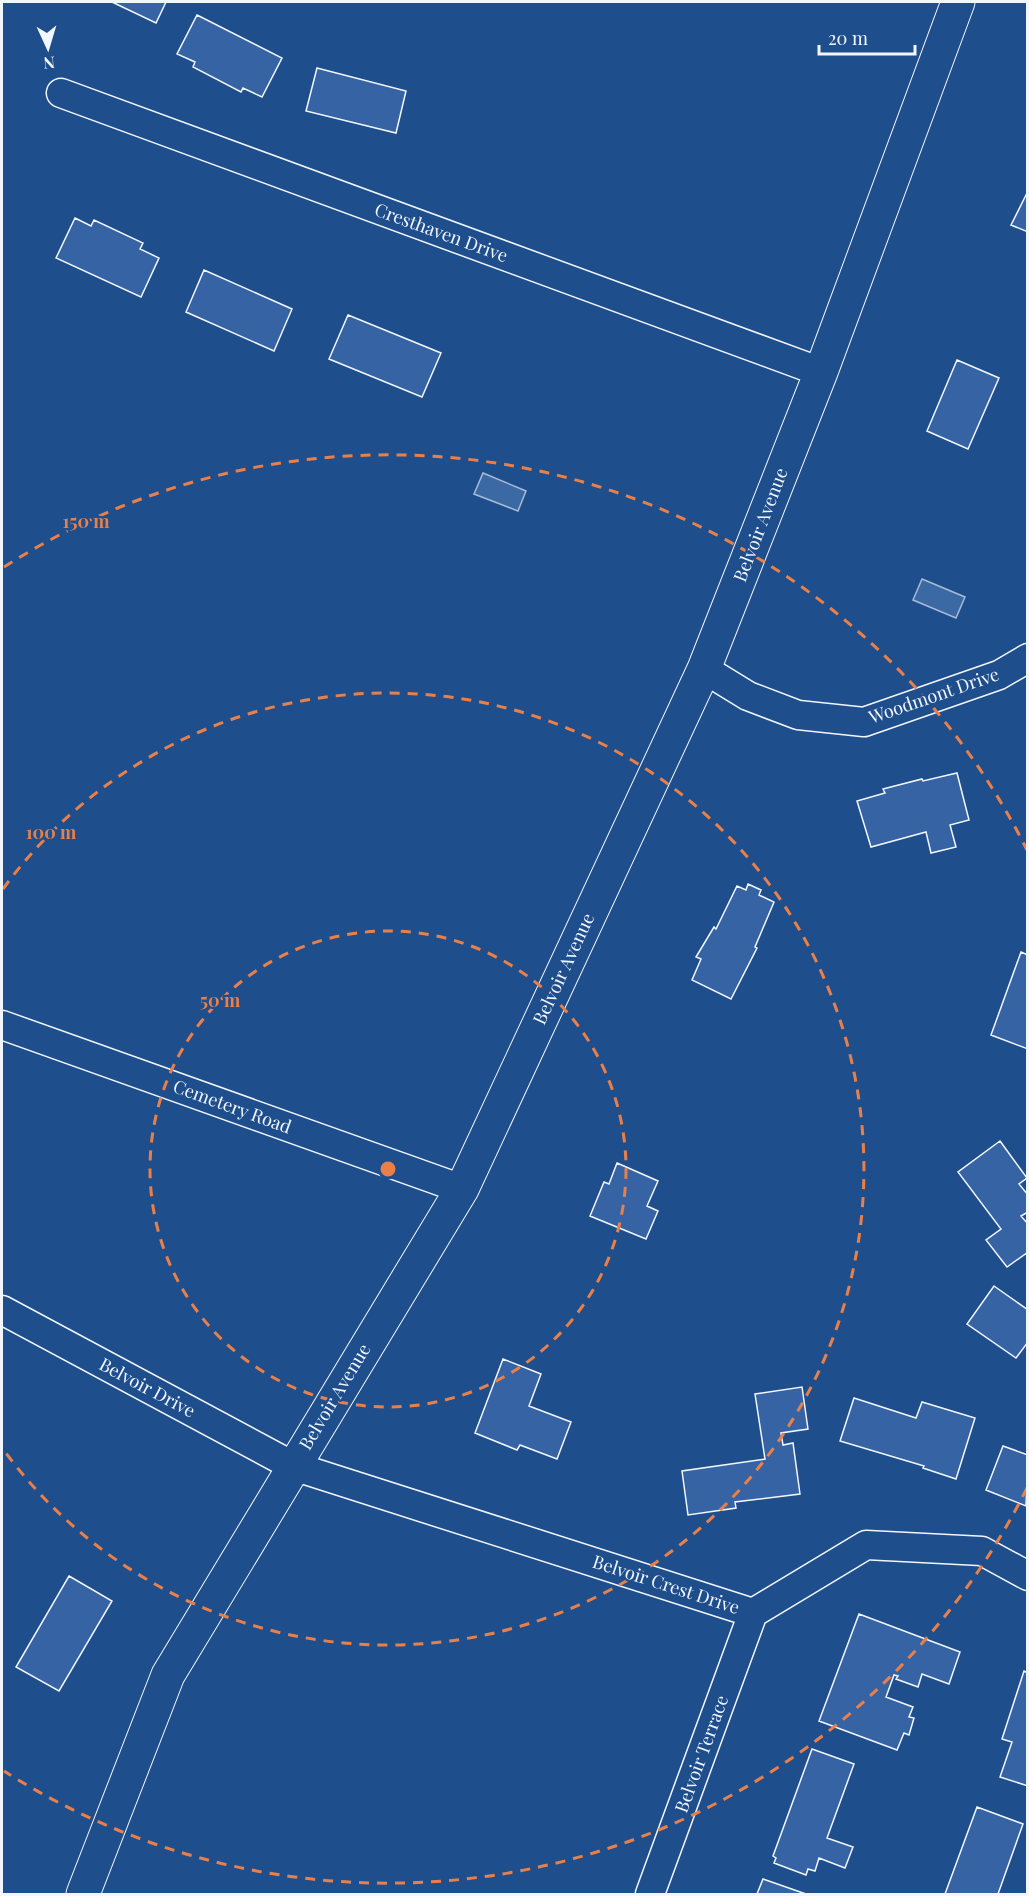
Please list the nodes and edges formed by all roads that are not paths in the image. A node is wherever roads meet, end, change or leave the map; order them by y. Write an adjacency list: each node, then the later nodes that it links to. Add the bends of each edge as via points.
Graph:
1 (958, 2): 3 (street, Belvoir Avenue)
2 (61, 93): 3 (street, Cresthaven Drive)
3 (821, 372): 5 (street, Belvoir Avenue)
4 (1028, 658): 5 (street, Woodmont Drive, via 999,675 864,722 798,715 747,696)
5 (704, 669): 7 (street, Belvoir Avenue)
6 (2, 1025): 7 (street, Cemetery Road)
7 (462, 1188): 9 (street, Belvoir Avenue)
8 (2, 1310): 9 (street, Belvoir Drive)
9 (293, 1466): 11 (street, Belvoir Crest Drive); 12 (street, Belvoir Avenue, via 168,1675)
10 (1028, 1576): 11 (street, Belvoir Crest Drive, via 982,1551 866,1545)
11 (753, 1612): 13 (street, Belvoir Terrace)
12 (83, 1894)
13 (650, 1894)

